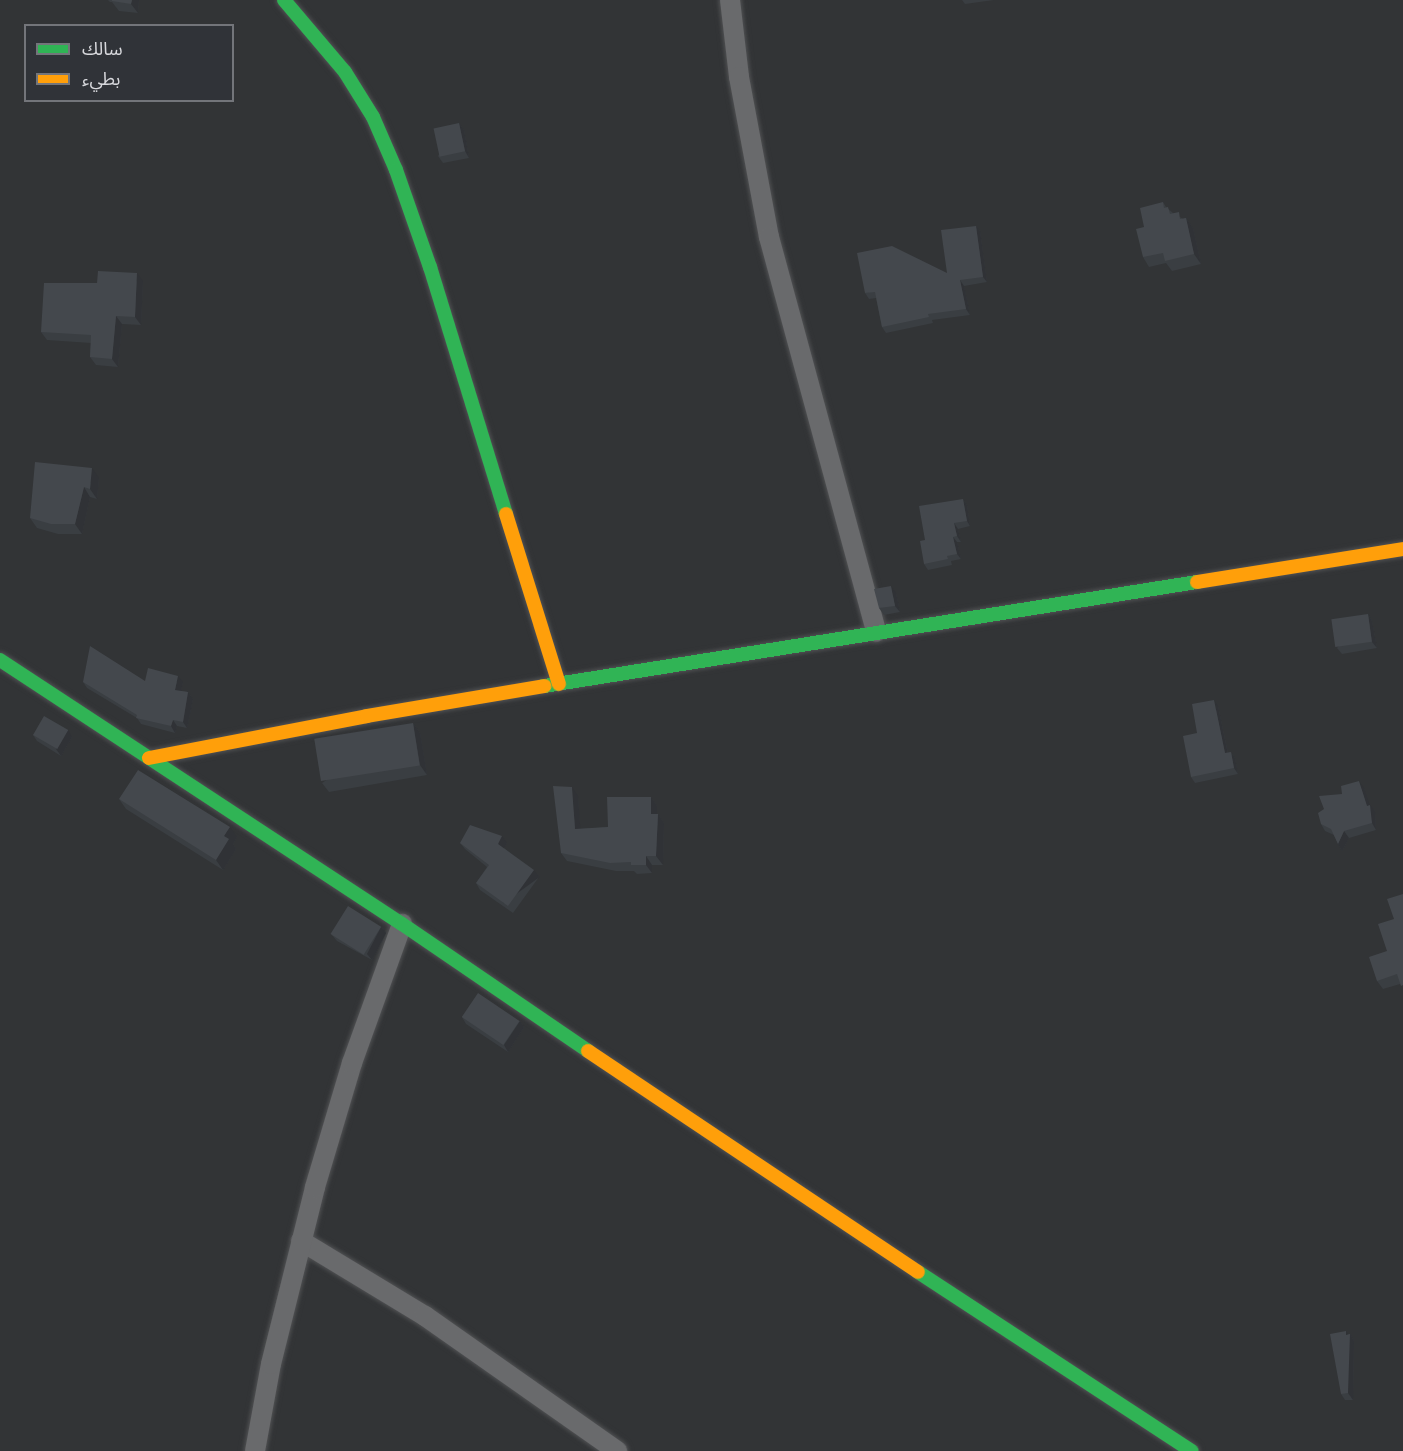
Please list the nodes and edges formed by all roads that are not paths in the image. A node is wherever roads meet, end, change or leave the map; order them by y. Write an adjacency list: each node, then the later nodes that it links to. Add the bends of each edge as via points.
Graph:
1 (284, 0): 6 (street, via 345,72 373,117 396,170 430,267)
2 (730, 0): 4 (street, via 739,77 769,237)
3 (1403, 549): 4 (street)
4 (876, 632): 6 (street)
5 (0, 660): 7 (street)
6 (559, 684): 7 (street)
7 (149, 758): 8 (street)
8 (402, 924): 9 (street, via 352,1063); 12 (street, via 752,1163)
9 (301, 1241): 10 (street); 11 (street, via 425,1316)
10 (255, 1451)
11 (616, 1451)
12 (1192, 1451)

